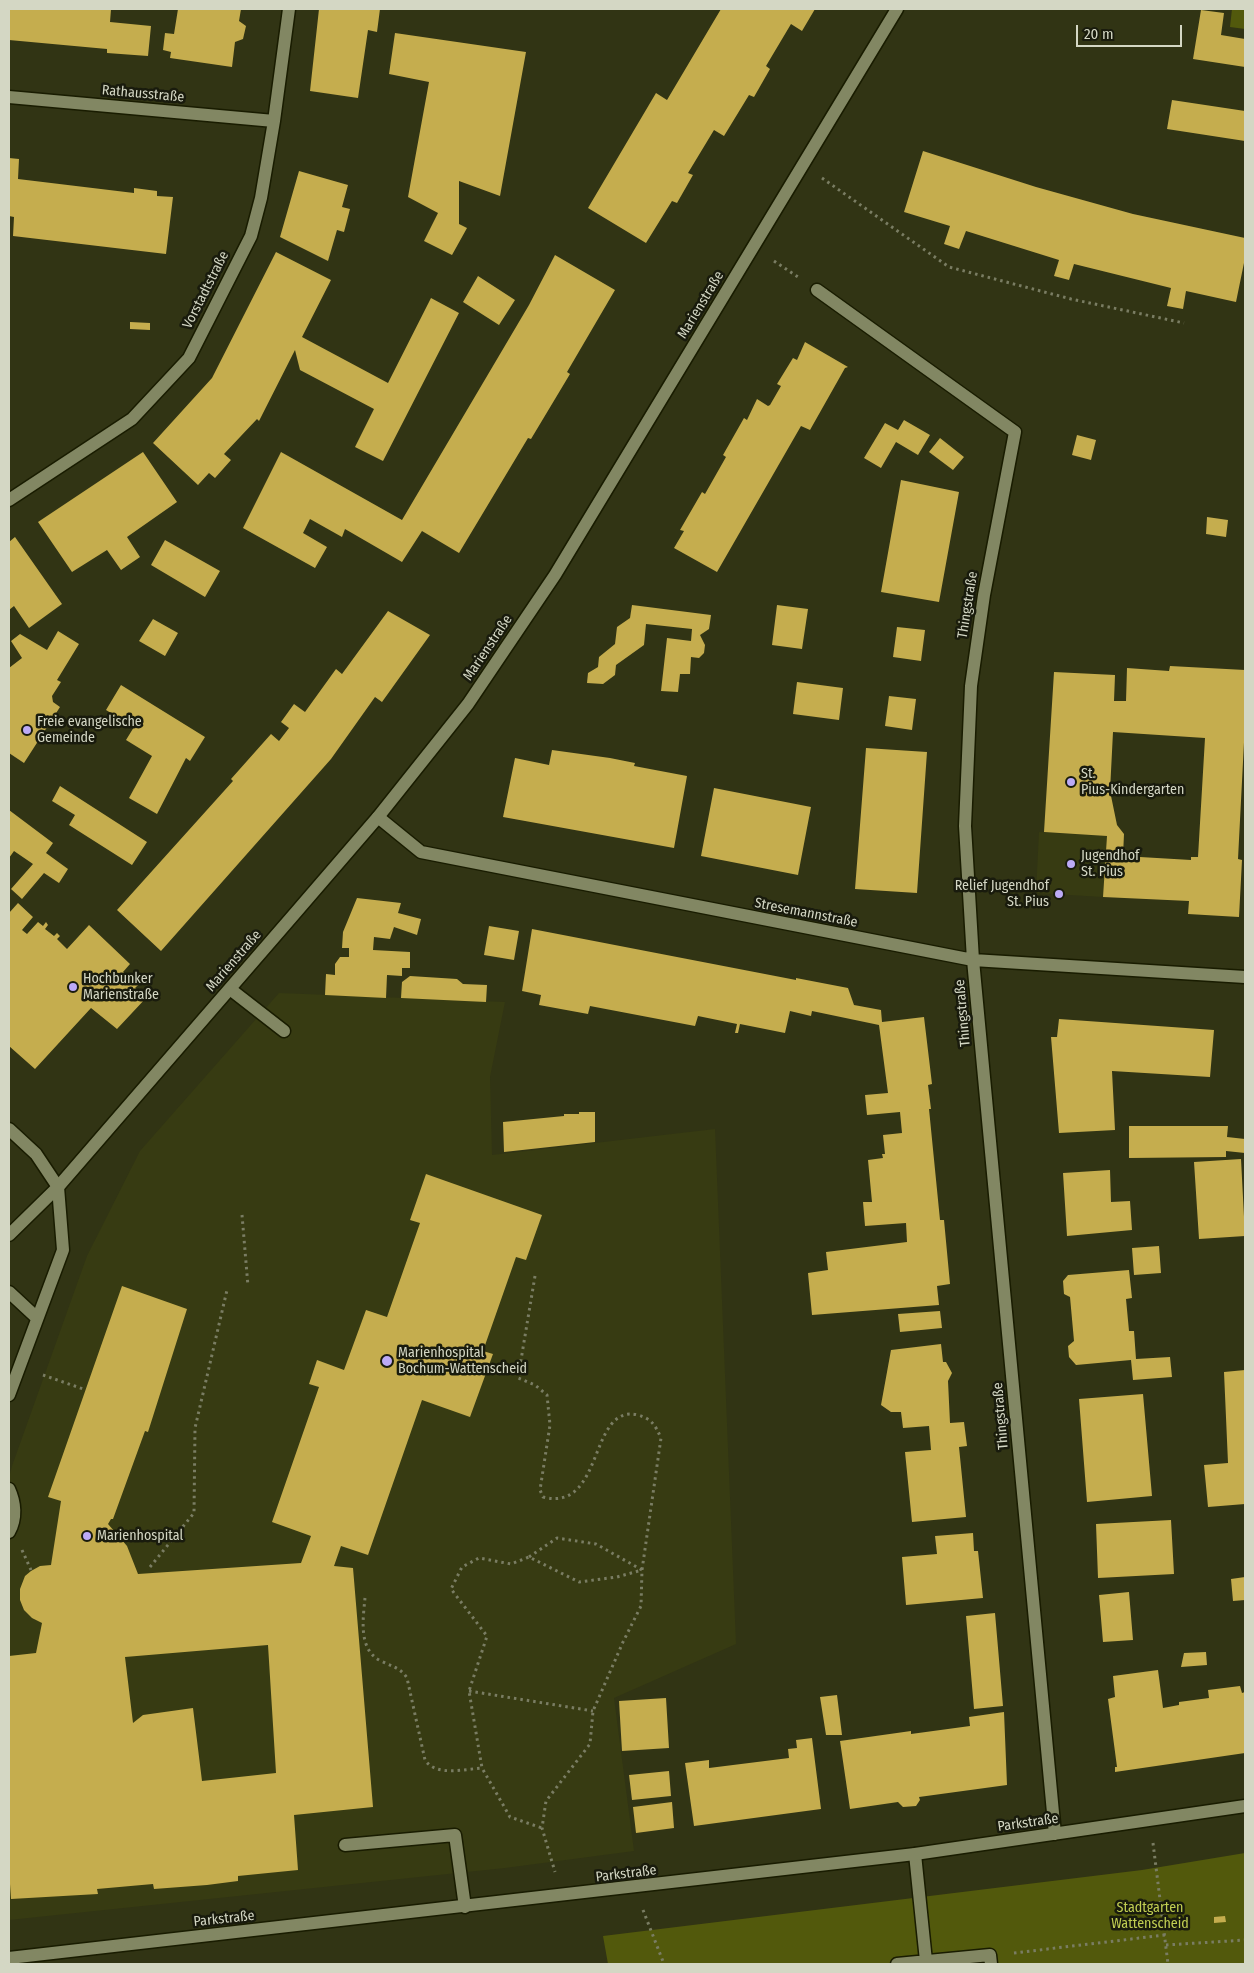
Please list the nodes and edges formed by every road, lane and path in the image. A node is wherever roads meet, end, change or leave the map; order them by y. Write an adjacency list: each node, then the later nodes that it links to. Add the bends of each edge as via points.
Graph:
1 (289, 9): 4 (street, Vorstadtstraße)
2 (897, 9): 5 (street, Marienstraße)
3 (9, 96): 4 (street, Rathausstraße)
4 (274, 121): 9 (street, Vorstadtstraße, via 251,236 189,358 132,419)
5 (803, 165): 6 (street, Marienstraße); 8 (path, via 949,267 1071,299)
6 (752, 247): 7 (path); 10 (street, Marienstraße, via 555,575 468,704)
7 (817, 290): 11 (street, Thingstraße, via 1015,432 984,595 971,686 965,826)
8 (1184, 323)
9 (9, 500)
10 (378, 817): 11 (street, Stresemannstraße, via 421,852); 13 (street, Marienstraße)
11 (973, 960): 12 (street, Stresemannstraße); 39 (street, Thingstraße)
12 (1245, 977)
13 (230, 989): 14 (street); 16 (street, Marienstraße)
14 (284, 1032)
15 (9, 1129): 16 (street, via 36,1154)
16 (58, 1187): 18 (street, Marienstraße); 23 (street, via 63,1250)
17 (242, 1215): 20 (path)
18 (9, 1235)
19 (535, 1276): 31 (path, via 518,1378 535,1384 547,1395 550,1425 540,1490 543,1497 553,1499 565,1497 579,1488 610,1425 621,1416 634,1414 655,1423 661,1438)
20 (248, 1286)
21 (227, 1290): 30 (path, via 195,1428 194,1513)
22 (9, 1292): 23 (street)
23 (37, 1318): 24 (street)
24 (19, 1366): 25 (path); 26 (street)
25 (86, 1390)
26 (9, 1395)
27 (9, 1488): 28 (street, via 15,1502)
28 (9, 1532)
29 (529, 1557): 31 (path, via 580,1582); 31 (path, via 557,1538 596,1544); 33 (path, via 511,1564 479,1558 462,1567 451,1589 486,1636)
30 (150, 1567)
31 (642, 1570): 34 (path, via 641,1606)
32 (364, 1598): 35 (path, via 363,1624 368,1649 376,1659 402,1670 407,1678 425,1760 438,1770)
33 (469, 1691): 34 (path); 35 (path)
34 (593, 1711): 38 (path, via 590,1744 546,1802)
35 (482, 1768): 38 (path, via 510,1817)
36 (1245, 1806): 37 (street, Parkstraße)
37 (1150, 1821): 39 (street, Parkstraße); 45 (path)
38 (542, 1828): 43 (path)
39 (1055, 1834): 41 (street, Parkstraße)
40 (346, 1845): 44 (street, via 455,1834)
41 (915, 1854): 42 (street, Parkstraße); 50 (street)
42 (634, 1888): 43 (street, Parkstraße); 51 (path)
43 (563, 1896): 44 (street, Parkstraße)
44 (465, 1907): 48 (street, Parkstraße)
45 (1165, 1935): 47 (path); 49 (path)
46 (1245, 1940): 47 (path)
47 (1166, 1945): 53 (path)
48 (9, 1958)
49 (990, 1960): 50 (street)
50 (926, 1961): 52 (street)
51 (664, 1964)
52 (897, 1964)
53 (1168, 1964)

